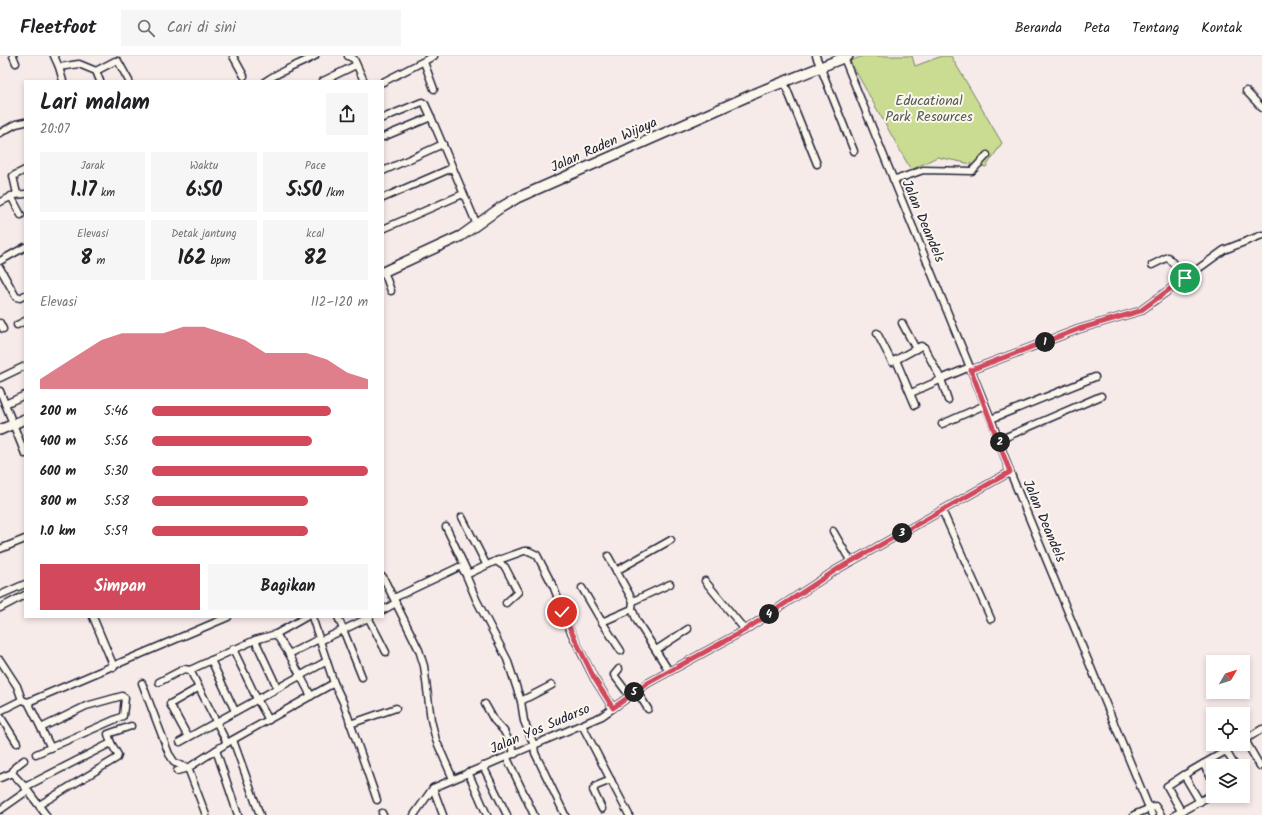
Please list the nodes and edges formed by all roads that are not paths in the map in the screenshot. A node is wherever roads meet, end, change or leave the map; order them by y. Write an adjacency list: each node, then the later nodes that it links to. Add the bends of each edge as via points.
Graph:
1 (13, 56): 10 (street)
2 (54, 56): 12 (street)
3 (233, 56): 15 (street)
4 (315, 56): 19 (street)
5 (348, 56): 11 (street, via 352,57)
6 (434, 56): 9 (street)
7 (816, 56): 13 (street)
8 (846, 57): 13 (highway, Jalan Raden Wijaya); 39 (street, Jalan Deandels)
9 (424, 62): 22 (street); 24 (street)
10 (16, 63)
11 (356, 65): 20 (street); 21 (street)
12 (59, 67): 14 (street, via 79,64); 16 (street)
13 (820, 68): 23 (highway, Jalan Raden Wijaya); 33 (street)
14 (96, 71): 17 (street); 18 (street, via 118,61)
15 (244, 76)
16 (64, 80)
17 (100, 80)
18 (128, 80)
19 (267, 80)
20 (325, 80)
21 (364, 80)
22 (384, 82)
23 (784, 82): 35 (street); 46 (highway, Jalan Raden Wijaya, via 517,198)
24 (434, 89)
25 (1246, 91): 26 (street)
26 (1262, 108)
27 (431, 117): 28 (street, via 422,102); 31 (street); 32 (street)
28 (384, 118)
29 (24, 122): 30 (street)
30 (0, 133)
31 (384, 137)
32 (442, 144): 36 (street); 38 (street)
33 (854, 151)
34 (987, 155): 39 (street, via 972,171 923,170)
35 (818, 164)
36 (452, 168): 41 (street); 43 (street)
37 (24, 170): 42 (street, via 13,176)
38 (384, 171)
39 (894, 180): 64 (street, Jalan Deandels)
40 (24, 194): 42 (street)
41 (463, 194): 46 (street); 47 (street)
42 (14, 195): 44 (street); 45 (street)
43 (384, 198)
44 (0, 202)
45 (21, 215)
46 (478, 225): 53 (highway, Jalan Raden Wijaya, via 461,236)
47 (384, 229)
48 (1262, 235): 54 (street, via 1224,250)
49 (24, 250): 50 (street)
50 (0, 261)
51 (1152, 265): 54 (street, via 1168,257)
52 (0, 268): 56 (street, via 16,297)
53 (384, 272): 55 (street)
54 (1185, 278): 64 (street, via 1140,311 1079,329)
55 (391, 291)
56 (24, 296)
57 (24, 322): 59 (street)
58 (902, 322): 61 (street)
59 (17, 325)
60 (877, 333): 62 (street, via 890,360)
61 (916, 349): 62 (street); 67 (street, via 924,347)
62 (896, 360): 69 (street)
63 (24, 366): 65 (street)
64 (971, 369): 67 (street); 75 (street, Jalan Deandels)
65 (0, 378)
66 (1095, 378): 77 (street)
67 (940, 380): 69 (street); 72 (street)
68 (0, 391): 73 (street)
69 (911, 393): 74 (street)
70 (24, 395): 73 (street)
71 (1101, 396): 81 (street)
72 (948, 400)
73 (5, 404): 78 (street)
74 (915, 405)
75 (985, 405): 77 (street, Jalan Deandels); 79 (street)
76 (24, 419): 78 (highway)
77 (991, 419): 81 (street, Jalan Deandels)
78 (13, 424): 80 (highway); 82 (street)
79 (942, 424)
80 (0, 430)
81 (999, 440): 83 (street, Jalan Deandels)
82 (24, 452)
83 (1010, 472): 84 (street, Jalan Yos Sudarso); 199 (street, Jalan Deandels)
84 (942, 510): 93 (street, Jalan Yos Sudarso); 117 (street)
85 (462, 517): 94 (street)
86 (446, 527): 96 (street)
87 (833, 531): 93 (street)
88 (24, 539): 90 (street)
89 (671, 540): 95 (street)
90 (0, 550)
91 (608, 556): 95 (street)
92 (496, 561): 94 (street); 106 (street, via 505,567 518,592); 153 (street, via 524,551 537,555 556,592 571,632)
93 (851, 562): 120 (street, Jalan Yos Sudarso)
94 (486, 564): 96 (street)
95 (616, 571): 105 (street)
96 (467, 574): 104 (street, via 459,567); 150 (street, via 476,599 507,660)
97 (384, 579): 104 (street)
98 (705, 581): 120 (street)
99 (24, 584): 102 (street)
100 (670, 584): 105 (street)
101 (582, 588): 118 (street)
102 (0, 595)
103 (24, 596): 107 (street)
104 (395, 601): 108 (street); 191 (street, via 419,650 436,740)
105 (633, 601): 109 (street)
106 (506, 603)
107 (0, 608)
108 (384, 609)
109 (632, 609): 118 (street); 126 (street)
110 (93, 618): 133 (street)
111 (226, 618): 133 (street)
112 (304, 618): 122 (street)
113 (312, 618): 124 (street)
114 (338, 618): 121 (street)
115 (367, 618): 121 (street)
116 (369, 618): 128 (street)
117 (991, 619)
118 (602, 622): 127 (street)
119 (688, 629): 126 (street)
120 (745, 630): 136 (street, Jalan Yos Sudarso)
121 (343, 631): 124 (street); 138 (street)
122 (276, 634): 123 (street); 129 (street)
123 (255, 640): 125 (street); 143 (street)
124 (320, 640): 129 (street); 132 (street)
125 (233, 649): 131 (street); 148 (street)
126 (656, 650): 136 (street)
127 (621, 651)
128 (386, 652)
129 (289, 654): 137 (street)
130 (0, 660): 149 (street)
131 (211, 660): 135 (street); 156 (street)
132 (327, 661): 137 (street); 141 (street)
133 (114, 666): 149 (street)
134 (619, 669): 146 (street, via 614,676)
135 (190, 670): 139 (street, via 184,669); 144 (street)
136 (669, 671): 145 (street, Jalan Yos Sudarso)
137 (299, 676): 143 (street); 147 (street)
138 (362, 676)
139 (159, 682)
140 (142, 683): 184 (street, via 169,754 175,763)
141 (334, 683): 147 (street); 160 (street)
142 (552, 685): 150 (street)
143 (278, 687): 148 (street)
144 (198, 688): 159 (street); 166 (street, via 170,704)
145 (636, 690): 146 (street, Jalan Yos Sudarso); 154 (street)
146 (629, 695): 153 (street, Jalan Yos Sudarso)
147 (311, 696): 158 (street)
148 (256, 699): 156 (street); 158 (street)
149 (25, 701): 155 (street); 163 (street)
150 (521, 701): 171 (street, via 524,721)
151 (485, 704): 177 (street, via 504,731)
152 (396, 708): 160 (street)
153 (613, 708): 162 (street, Jalan Yos Sudarso)
154 (648, 709)
155 (0, 710)
156 (235, 711): 159 (street)
157 (0, 716): 169 (street)
158 (269, 720): 167 (street)
159 (215, 723): 166 (street); 167 (street)
160 (350, 724): 196 (street)
161 (131, 726): 170 (street, via 110,732 108,736)
162 (582, 726): 171 (street, Jalan Yos Sudarso); 192 (street)
163 (41, 728): 172 (street); 172 (street, via 86,706 124,696 123,716)
164 (1261, 730): 165 (street)
165 (1250, 736)
166 (188, 738): 168 (street)
167 (230, 741): 173 (street); 206 (street)
168 (180, 742)
169 (17, 743)
170 (111, 743): 194 (street); 198 (street, via 117,752 117,758)
171 (534, 745): 177 (street, Jalan Yos Sudarso); 212 (street, via 540,765)
172 (51, 748): 176 (street)
173 (216, 750): 184 (street); 205 (street)
174 (1250, 750): 183 (street)
175 (1226, 751): 179 (street); 181 (street)
176 (36, 754)
177 (515, 754): 178 (street, Jalan Yos Sudarso)
178 (507, 758): 182 (street, Jalan Yos Sudarso); 211 (street)
179 (1231, 759)
180 (24, 760): 188 (street)
181 (1203, 764): 185 (street); 189 (street)
182 (484, 766): 187 (street, Jalan Yos Sudarso); 210 (street)
183 (1260, 766)
184 (188, 768): 186 (street); 204 (street)
185 (1206, 769)
186 (177, 771)
187 (468, 772): 191 (street, Jalan Yos Sudarso); 209 (street)
188 (12, 773): 190 (street); 194 (street)
189 (1184, 776): 197 (street); 202 (street, via 1167,786)
190 (0, 778)
191 (453, 779): 193 (street, Jalan Yos Sudarso)
192 (611, 780): 201 (street, via 596,786 593,790); 213 (street)
193 (434, 788): 207 (street, Jalan Yos Sudarso); 208 (street)
194 (26, 789): 198 (street); 200 (street)
195 (1206, 798): 197 (street)
196 (377, 800)
197 (1200, 802): 202 (street)
198 (39, 806): 203 (street)
199 (1150, 808): 214 (street); 215 (street, Jalan Deandels); 216 (street, via 1156,806)
200 (0, 810)
201 (602, 810)
202 (1181, 812): 217 (street)
203 (46, 815)
204 (206, 815)
205 (238, 815)
206 (260, 815)
207 (415, 815)
208 (443, 815)
209 (487, 815)
210 (506, 815)
211 (534, 815)
212 (565, 815)
213 (629, 815)
214 (1134, 815)
215 (1152, 815)
216 (1161, 815)
217 (1175, 815)

